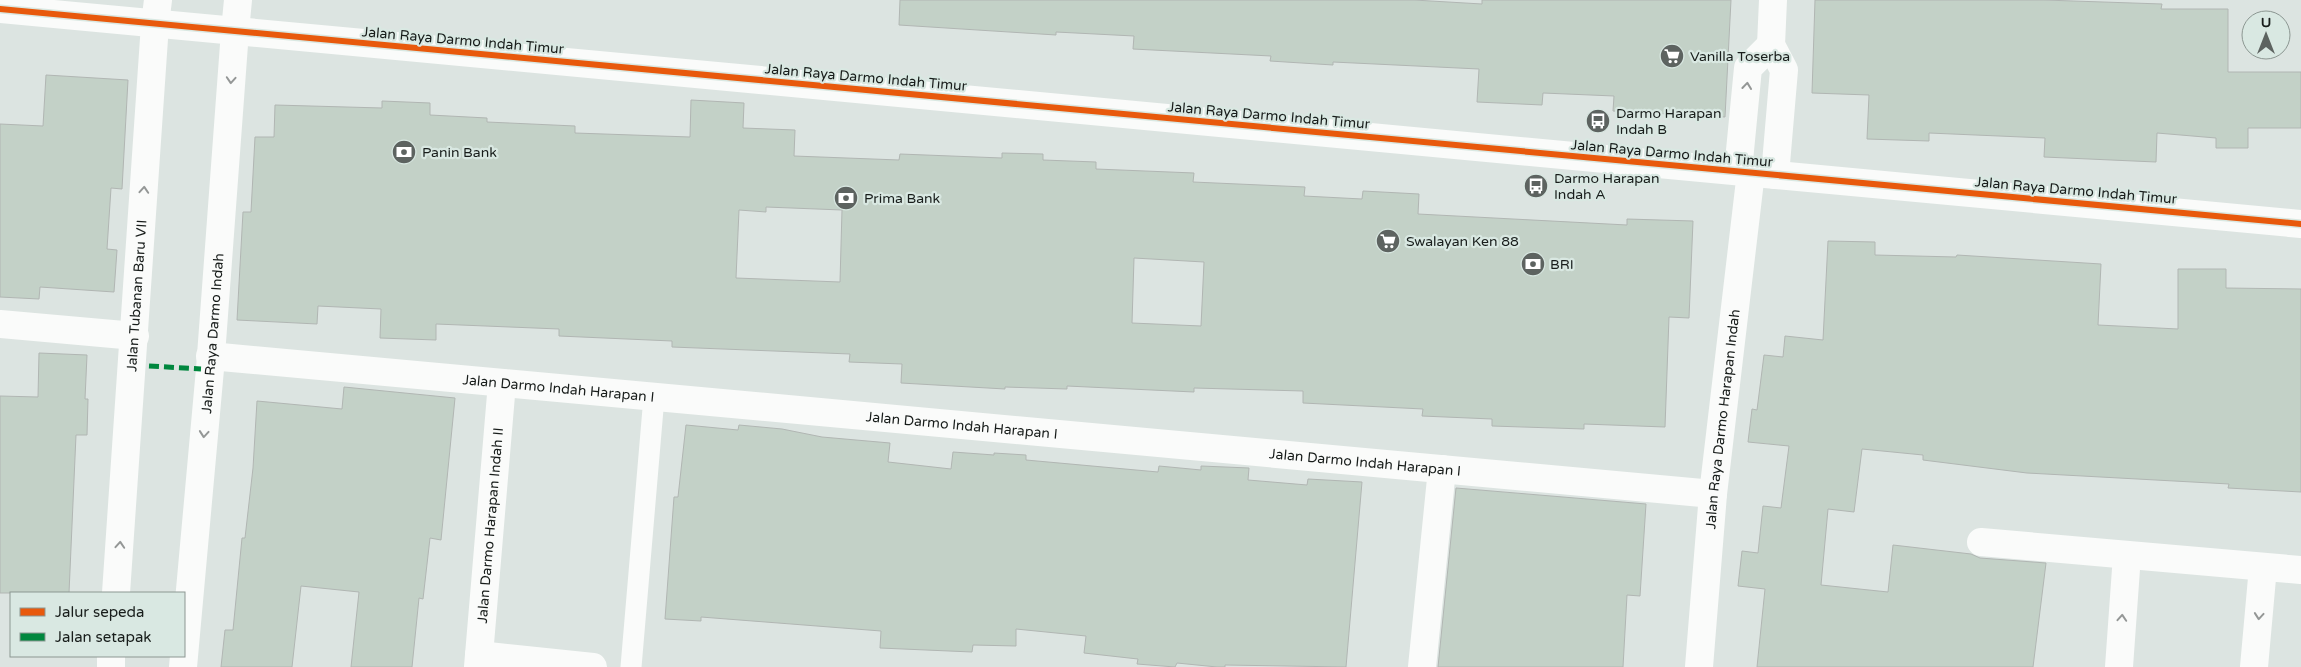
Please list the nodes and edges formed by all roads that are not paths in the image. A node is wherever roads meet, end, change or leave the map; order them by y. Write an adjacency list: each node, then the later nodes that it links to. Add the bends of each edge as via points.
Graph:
1 (238, 0): 5 (street, Jalan Raya Darmo Indah)
2 (1773, 0): 6 (street)
3 (0, 9): 4 (street, Jalan Raya Darmo Indah Timur)
4 (156, 12): 5 (street, Jalan Raya Darmo Indah Timur); 10 (street, Jalan Tubanan Baru VII, one-way to 4)
5 (235, 31): 7 (street, Jalan Raya Darmo Indah Timur); 11 (street, Jalan Raya Darmo Indah, one-way to 11)
6 (1771, 46): 7 (street, via 1784,70); 7 (street, one-way to 6, via 1748,68)
7 (1755, 173): 8 (street, Jalan Raya Darmo Indah Timur); 15 (street, Jalan Raya Darmo Harapan Indah)
8 (2301, 224)
9 (0, 324): 10 (street)
10 (135, 336): 20 (street, Jalan Tubanan Baru VII, one-way to 10)
11 (210, 356): 12 (street, Jalan Darmo Indah Harapan I); 21 (street, Jalan Raya Darmo Indah, one-way to 21)
12 (502, 383): 13 (street, Jalan Darmo Indah Harapan I); 22 (street, Jalan Darmo Harapan Indah II)
13 (654, 397): 14 (street, Jalan Darmo Indah Harapan I); 24 (lane)
14 (1442, 470): 15 (street, Jalan Darmo Indah Harapan I); 25 (street)
15 (1713, 494): 26 (street, Jalan Raya Darmo Harapan Indah)
16 (1981, 542): 17 (street)
17 (2127, 555): 18 (street); 27 (street, one-way to 17)
18 (2263, 567): 19 (street); 28 (street, one-way to 28)
19 (2301, 570)
20 (116, 592)
21 (185, 644)
22 (479, 661): 23 (street)
23 (593, 667)
24 (631, 667)
25 (1422, 667)
26 (1699, 667)
27 (2119, 667)
28 (2254, 667)

